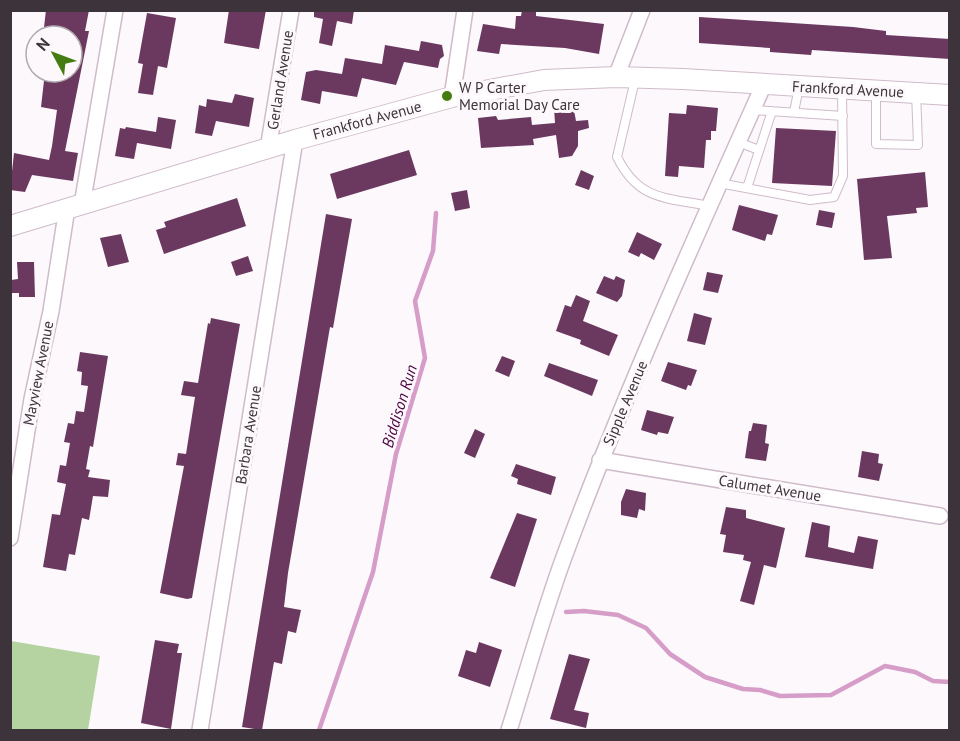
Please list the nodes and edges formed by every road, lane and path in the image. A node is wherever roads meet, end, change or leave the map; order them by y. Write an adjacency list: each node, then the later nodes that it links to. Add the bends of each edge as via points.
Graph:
1 (115, 10): 24 (street, Mayview Avenue)
2 (291, 10): 19 (street, Gerland Avenue)
3 (465, 10): 12 (street)
4 (642, 10): 5 (street)
5 (626, 77): 6 (street, Frankford Avenue); 12 (street, Frankford Avenue, via 544,80); 23 (lane, via 617,157 624,171 637,188 654,195)
6 (764, 84): 7 (street, Frankford Avenue); 13 (street, Sipple Avenue)
7 (800, 86): 8 (street, Frankford Avenue); 15 (lane)
8 (842, 88): 9 (street, Frankford Avenue); 16 (lane)
9 (876, 90): 10 (street, Frankford Avenue); 10 (lane, via 876,144 918,145)
10 (916, 92): 11 (street, Frankford Avenue)
11 (950, 95)
12 (452, 97): 17 (street, Frankford Avenue)
13 (753, 110): 14 (lane); 18 (street, Sipple Avenue)
14 (772, 111): 15 (lane); 20 (lane)
15 (794, 112): 16 (lane)
16 (843, 116): 22 (lane, via 843,176 834,197 810,200)
17 (295, 140): 19 (street, Frankford Avenue); 29 (street, Barbara Avenue)
18 (738, 142): 20 (lane); 21 (street, Sipple Avenue)
19 (268, 149): 24 (street, Frankford Avenue)
20 (759, 150): 22 (lane)
21 (719, 183): 22 (lane); 23 (street, Sipple Avenue)
22 (747, 188)
23 (709, 206): 26 (street, Sipple Avenue)
24 (75, 207): 25 (street, Frankford Avenue); 28 (street, Mayview Avenue, via 32,399)
25 (10, 226)
26 (600, 460): 27 (street, Calumet Avenue); 30 (street, Sipple Avenue, via 562,560)
27 (940, 516)
28 (10, 538)
29 (200, 730)
30 (509, 730)

